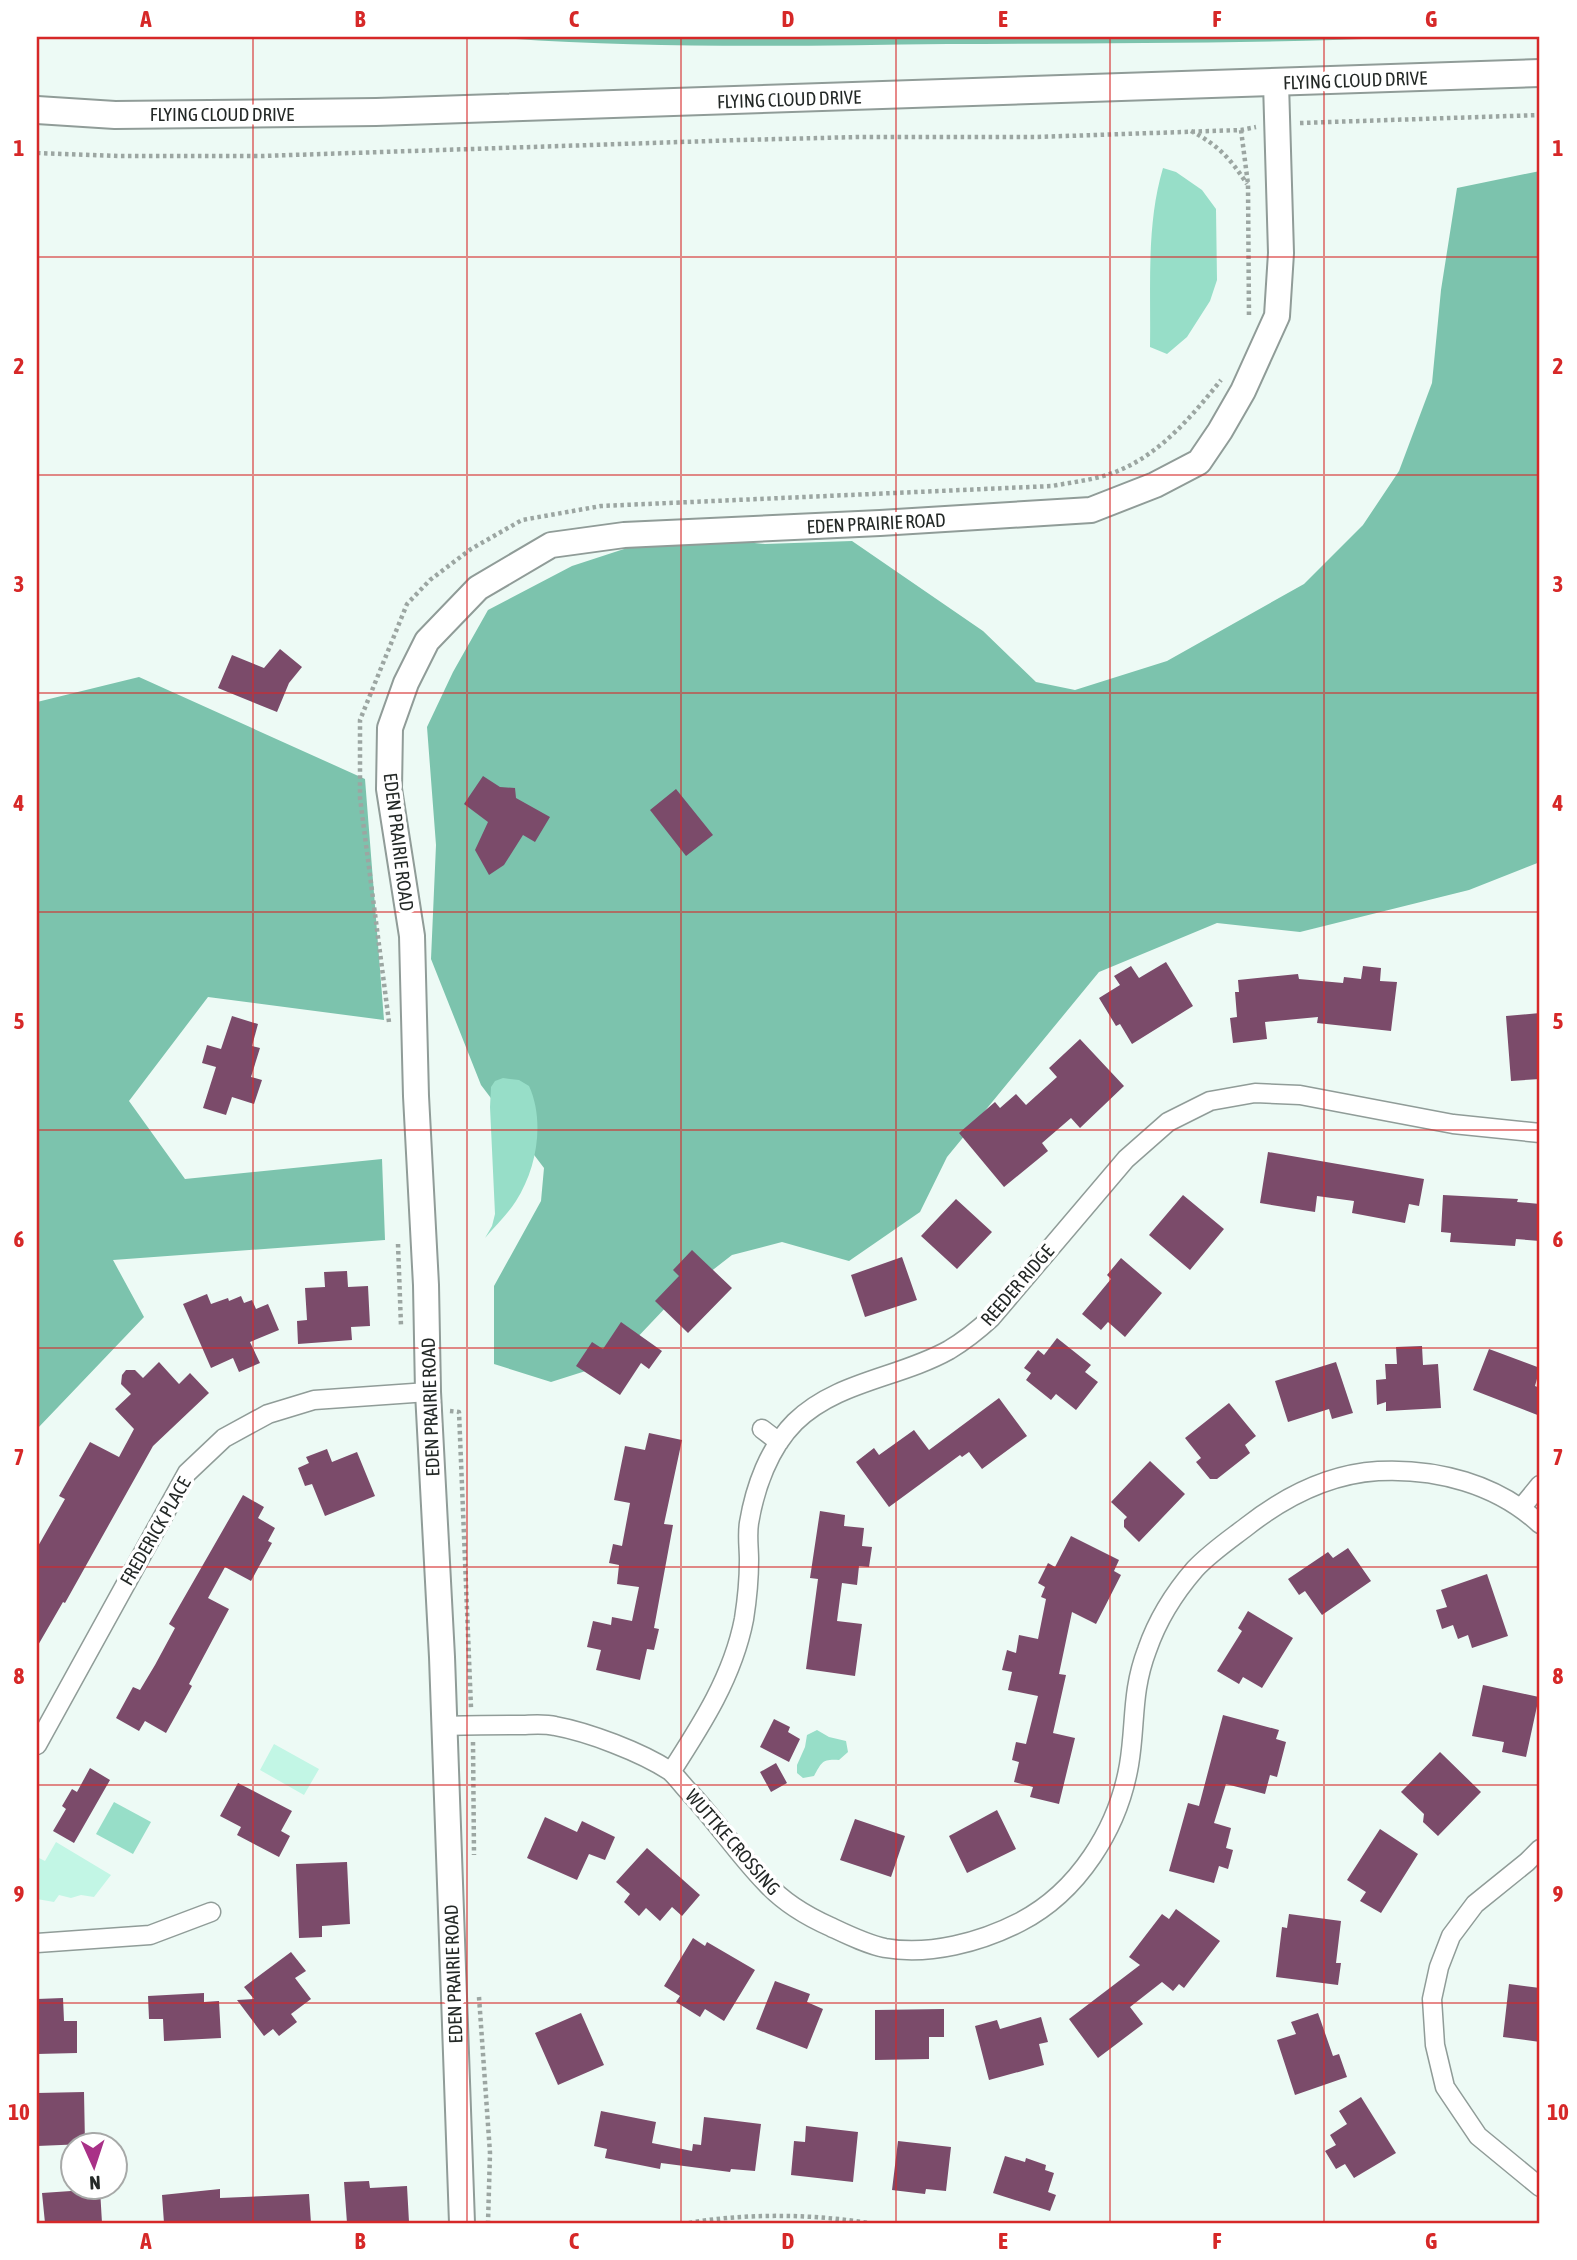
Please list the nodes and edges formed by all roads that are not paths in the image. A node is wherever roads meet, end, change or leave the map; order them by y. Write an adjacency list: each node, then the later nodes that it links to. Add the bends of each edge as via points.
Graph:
1 (1540, 74): 2 (main road, FLYING CLOUD DRIVE)
2 (1276, 83): 3 (main road, FLYING CLOUD DRIVE, via 281,114 115,115); 5 (street, EDEN PRAIRIE ROAD, via 1281,253 1277,316 1243,391 1199,462 1090,510 624,535 551,545 478,588 427,641 390,728 389,789 412,936)
3 (37, 110)
4 (1540, 1133): 7 (street, REEDER RIDGE, via 1453,1124 1300,1095 1255,1093 1210,1101 1168,1122 1126,1159 991,1318 970,1336 947,1351 813,1407)
5 (428, 1392): 11 (street, EDEN PRAIRIE ROAD); 12 (street, FREDERICK PLACE, via 314,1400 268,1415 224,1438 187,1473)
6 (762, 1429): 7 (street)
7 (779, 1442): 13 (street, REEDER RIDGE, via 766,1463 749,1524 744,1618 732,1660 709,1713)
8 (1540, 1485): 9 (street)
9 (1522, 1507): 10 (street, WUTTKE CROSSING); 13 (street, WUTTKE CROSSING, via 1464,1480 1404,1470 1356,1472 1284,1501 1217,1549 1195,1569 1166,1610 1147,1648 1135,1686 1129,1765 1102,1840 1083,1868 1048,1903 991,1935 924,1950 886,1948 824,1924 791,1907 765,1884)
10 (1540, 1524)
11 (445, 1726): 13 (street, WUTTKE CROSSING, via 552,1725 609,1741); 18 (street, EDEN PRAIRIE ROAD)
12 (37, 1745)
13 (671, 1772)
14 (1540, 1849): 17 (street, via 1475,1904 1451,1936 1433,1999 1435,2045 1445,2087 1478,2136)
15 (211, 1912): 16 (street, via 150,1935)
16 (37, 1943)
17 (1540, 2187)
18 (462, 2223)

